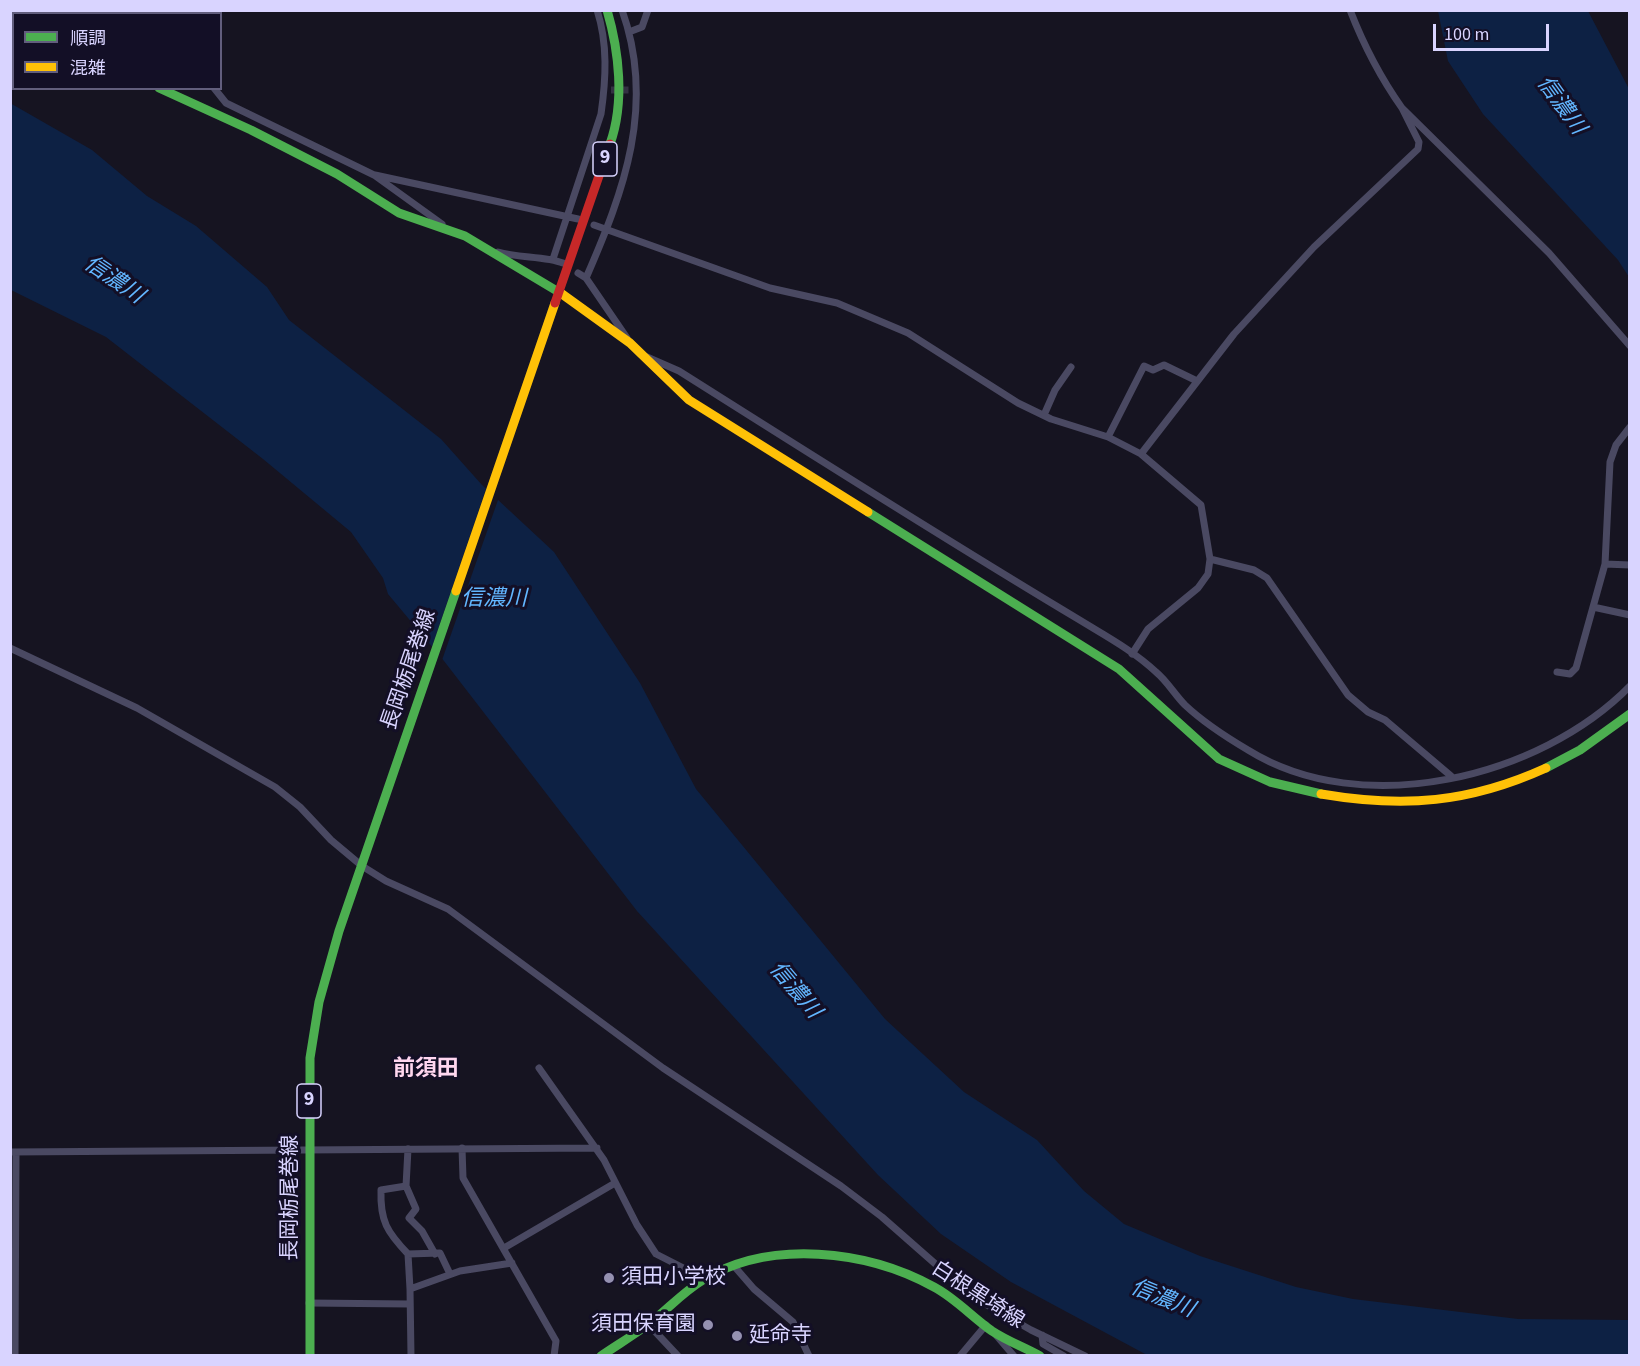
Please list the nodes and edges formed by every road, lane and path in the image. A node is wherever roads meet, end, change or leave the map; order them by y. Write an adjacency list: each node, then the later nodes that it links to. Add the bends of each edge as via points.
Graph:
1 (597, 10): 11 (street, via 608,89)
2 (607, 10): 21 (main road, 長岡栃尾巻線 / 9, via 618,70 615,123)
3 (622, 10): 6 (street)
4 (648, 10): 6 (street, via 642,27)
5 (1350, 10): 9 (street, via 1384,83)
6 (628, 33): 15 (street, via 635,135)
7 (163, 90): 14 (main road, via 337,174 399,213)
8 (216, 90): 10 (street, via 226,103)
9 (1402, 108): 23 (street, via 1537,240); 26 (street, via 1419,142 1418,148 1314,247 1234,334)
10 (374, 175): 11 (street); 14 (street)
11 (567, 216): 12 (street); 17 (street)
12 (578, 219)
13 (594, 225): 15 (street)
14 (445, 227): 16 (main road)
15 (607, 230): 20 (street); 27 (street, via 770,288 837,303 864,314 908,333)
16 (484, 248): 17 (street, via 519,258); 21 (main road)
17 (553, 259): 18 (street)
18 (563, 263)
19 (578, 273): 20 (street)
20 (586, 278): 22 (street)
21 (560, 291): 22 (main road); 42 (main road, 長岡栃尾巻線 / 9)
22 (630, 343): 24 (main road)
23 (1629, 344)
24 (642, 355): 37 (street, via 680,371); 40 (main road, via 688,400 1119,669 1209,753 1260,780 1321,794 1405,803 1463,797 1545,769 1611,730)
25 (1071, 366): 27 (street)
26 (1197, 381): 29 (street, via 1164,365 1153,370 1144,366); 30 (street)
27 (1044, 416): 29 (street)
28 (1629, 428): 32 (street, via 1610,462)
29 (1108, 437): 30 (street)
30 (1141, 454): 31 (street, via 1201,505)
31 (1210, 559): 37 (street, via 1208,574 1198,588 1148,629); 41 (street, via 1254,570 1267,578 1348,695 1385,720)
32 (1605, 564): 33 (street); 34 (street)
33 (1629, 565)
34 (1593, 607): 35 (street); 38 (street, via 1576,668 1570,674)
35 (1629, 615)
36 (10, 648): 42 (street, via 137,708 275,787)
37 (1132, 654): 41 (street, via 1156,672 1194,713 1251,752 1277,764 1319,778 1368,786 1430,782)
38 (1557, 672)
39 (1629, 686): 41 (street, via 1582,727 1490,769)
40 (1629, 714)
41 (1451, 776)
42 (362, 866): 46 (main road, 長岡栃尾巻線 / 9, via 314,1025); 64 (street, via 448,909 663,1068 867,1205 973,1297)
43 (539, 1068): 45 (street)
44 (462, 1148): 45 (street); 47 (street); 51 (street, via 463,1178)
45 (597, 1148): 49 (street)
46 (308, 1149): 47 (street); 48 (street); 60 (main road, 長岡栃尾巻線 / 9)
47 (408, 1149): 50 (street)
48 (13, 1152): 58 (street)
49 (615, 1183): 51 (street); 57 (street, via 656,1254)
50 (406, 1186): 52 (street, via 381,1190 380,1213 394,1239); 53 (street, via 416,1209 409,1218)
51 (504, 1248): 54 (street)
52 (408, 1254): 53 (street); 59 (street)
53 (435, 1254): 56 (street, via 440,1253)
54 (512, 1263): 56 (street); 68 (street, via 556,1341)
55 (734, 1266): 57 (main road, 白根黒埼線); 63 (main road, 白根黒埼線, via 784,1255 855,1257 930,1284 956,1299); 71 (street, via 793,1322)
56 (450, 1274): 59 (street)
57 (705, 1279): 62 (main road, 白根黒埼線)
58 (14, 1287): 65 (street)
59 (410, 1289): 61 (street)
60 (309, 1303): 61 (street); 66 (main road, 長岡栃尾巻線 / 9)
61 (410, 1304): 67 (street)
62 (648, 1324): 69 (main road, 白根黒埼線); 70 (street)
63 (989, 1328): 72 (street); 73 (street); 74 (main road, 白根黒埼線)
64 (1042, 1335): 75 (street, via 1043,1344); 76 (street)
65 (15, 1356)
66 (310, 1356)
67 (411, 1356)
68 (554, 1356)
69 (602, 1356)
70 (678, 1356)
71 (809, 1356)
72 (960, 1356)
73 (1014, 1356)
74 (1040, 1356)
75 (1064, 1356)
76 (1085, 1356)

